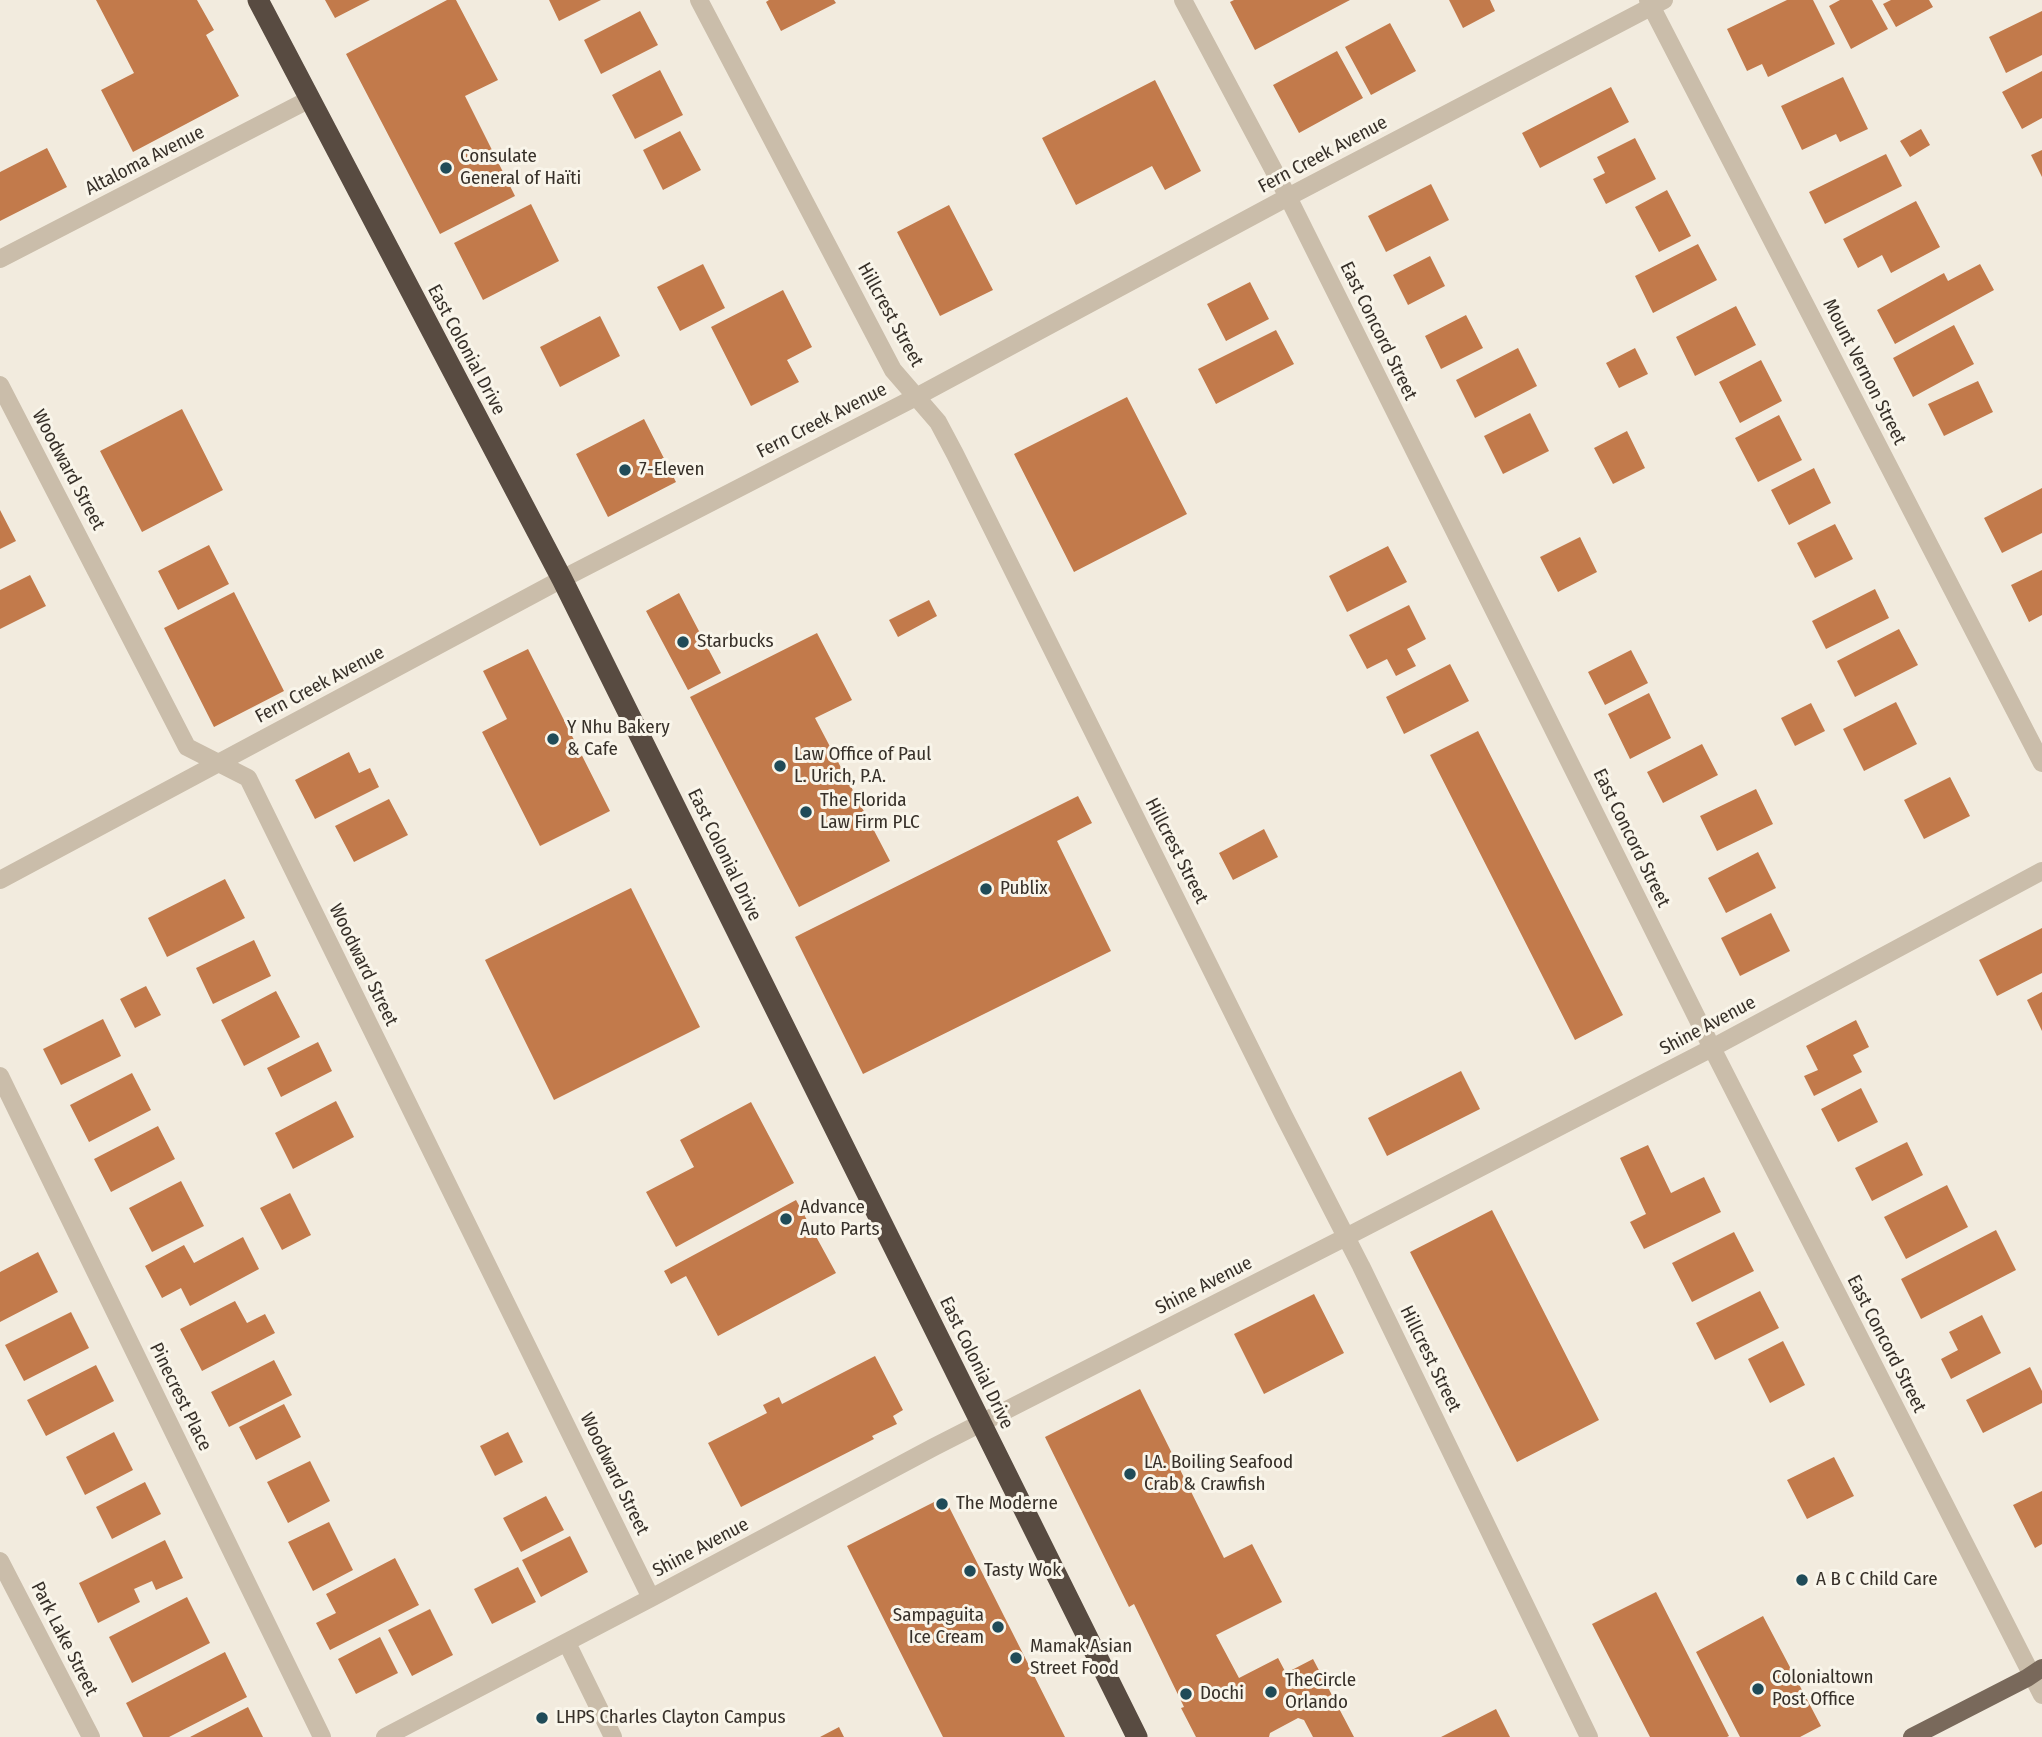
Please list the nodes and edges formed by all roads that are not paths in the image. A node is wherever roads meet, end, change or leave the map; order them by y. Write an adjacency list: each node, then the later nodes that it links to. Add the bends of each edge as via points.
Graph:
1 (258, 0): 5 (highway, East Colonial Drive)
2 (699, 0): 9 (street, Hillcrest Street, via 893,370)
3 (1183, 0): 6 (street, East Concord Street)
4 (1655, 2): 6 (street, Fern Creek Avenue); 12 (street, Mount Vernon Street)
5 (308, 100): 7 (street, Altaloma Avenue); 10 (highway, East Colonial Drive)
6 (1289, 197): 9 (street, Fern Creek Avenue); 15 (street, East Concord Street)
7 (0, 259)
8 (0, 385): 11 (street, Woodward Street, via 187,747)
9 (916, 397): 10 (street, Fern Creek Avenue); 17 (street, Hillcrest Street, via 938,422 955,454)
10 (562, 579): 11 (street, Fern Creek Avenue); 18 (highway, East Colonial Drive)
11 (217, 763): 14 (street, Fern Creek Avenue); 20 (street, Woodward Street, via 248,778)
12 (2042, 763)
13 (2042, 871): 15 (street, Shine Avenue)
14 (0, 880)
15 (1712, 1048): 17 (street, Shine Avenue); 22 (street, East Concord Street)
16 (0, 1076): 25 (street, Pinecrest Place)
17 (1346, 1237): 18 (street, Shine Avenue); 29 (street, Hillcrest Street)
18 (980, 1423): 20 (street, Shine Avenue); 28 (highway, East Colonial Drive)
19 (0, 1561): 24 (street, Park Lake Street)
20 (651, 1598): 21 (street, Shine Avenue)
21 (567, 1643): 26 (street, Shine Avenue); 27 (street)
22 (2037, 1671): 23 (street, East Concord Street); 30 (main road)
23 (2042, 1695)
24 (91, 1737)
25 (322, 1737)
26 (384, 1737)
27 (613, 1737)
28 (1137, 1737)
29 (1590, 1737)
30 (1912, 1737)

